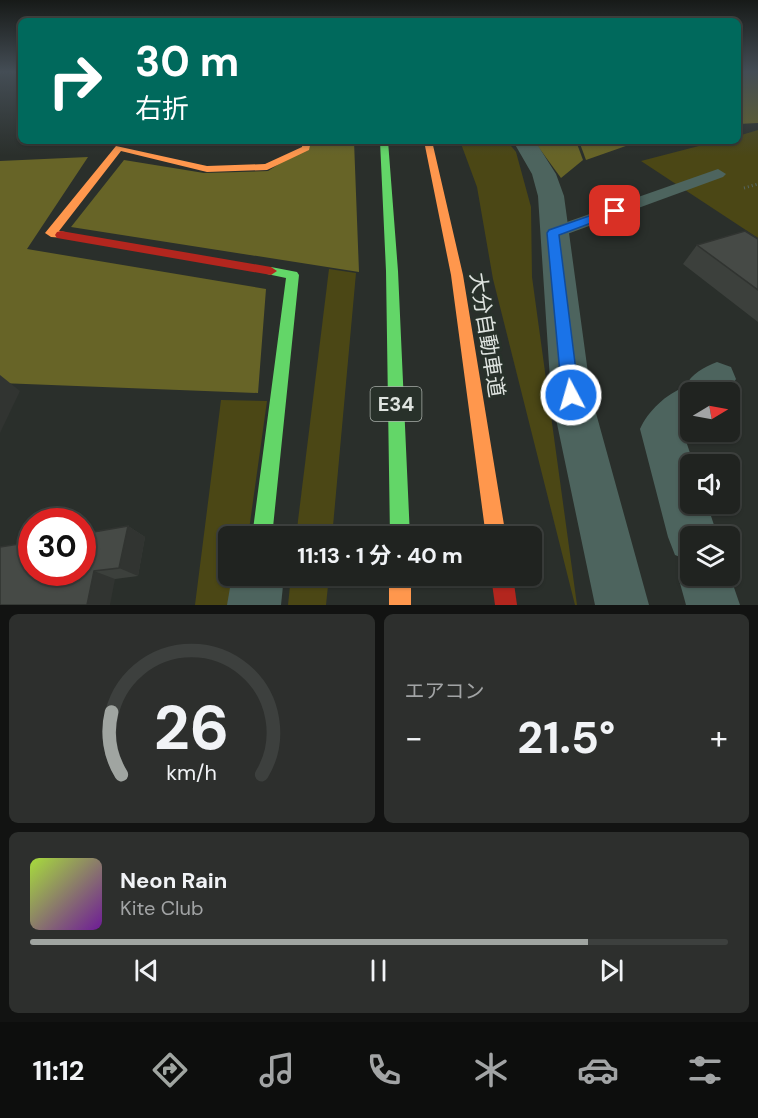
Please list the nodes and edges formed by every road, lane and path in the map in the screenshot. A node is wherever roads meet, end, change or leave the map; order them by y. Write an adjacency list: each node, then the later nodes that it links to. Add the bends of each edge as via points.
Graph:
1 (307, 144): 8 (main road, via 306,148 267,167 207,169 119,148 51,232 293,275)
2 (384, 144): 9 (main road, E34)
3 (429, 144): 10 (main road, 大分自動車道, via 457,274)
4 (526, 144): 6 (street, via 548,180 555,212)
5 (718, 174): 6 (lane)
6 (553, 233): 19 (street, via 571,395)
7 (680, 412): 11 (street, via 661,429)
8 (263, 526)
9 (400, 526)
10 (494, 526)
11 (690, 526)
12 (257, 586): 16 (street)
13 (400, 586): 17 (main road)
14 (503, 586): 18 (main road)
15 (707, 586): 20 (street)
16 (254, 605)
17 (400, 605)
18 (506, 605)
19 (622, 605)
20 (713, 605)

